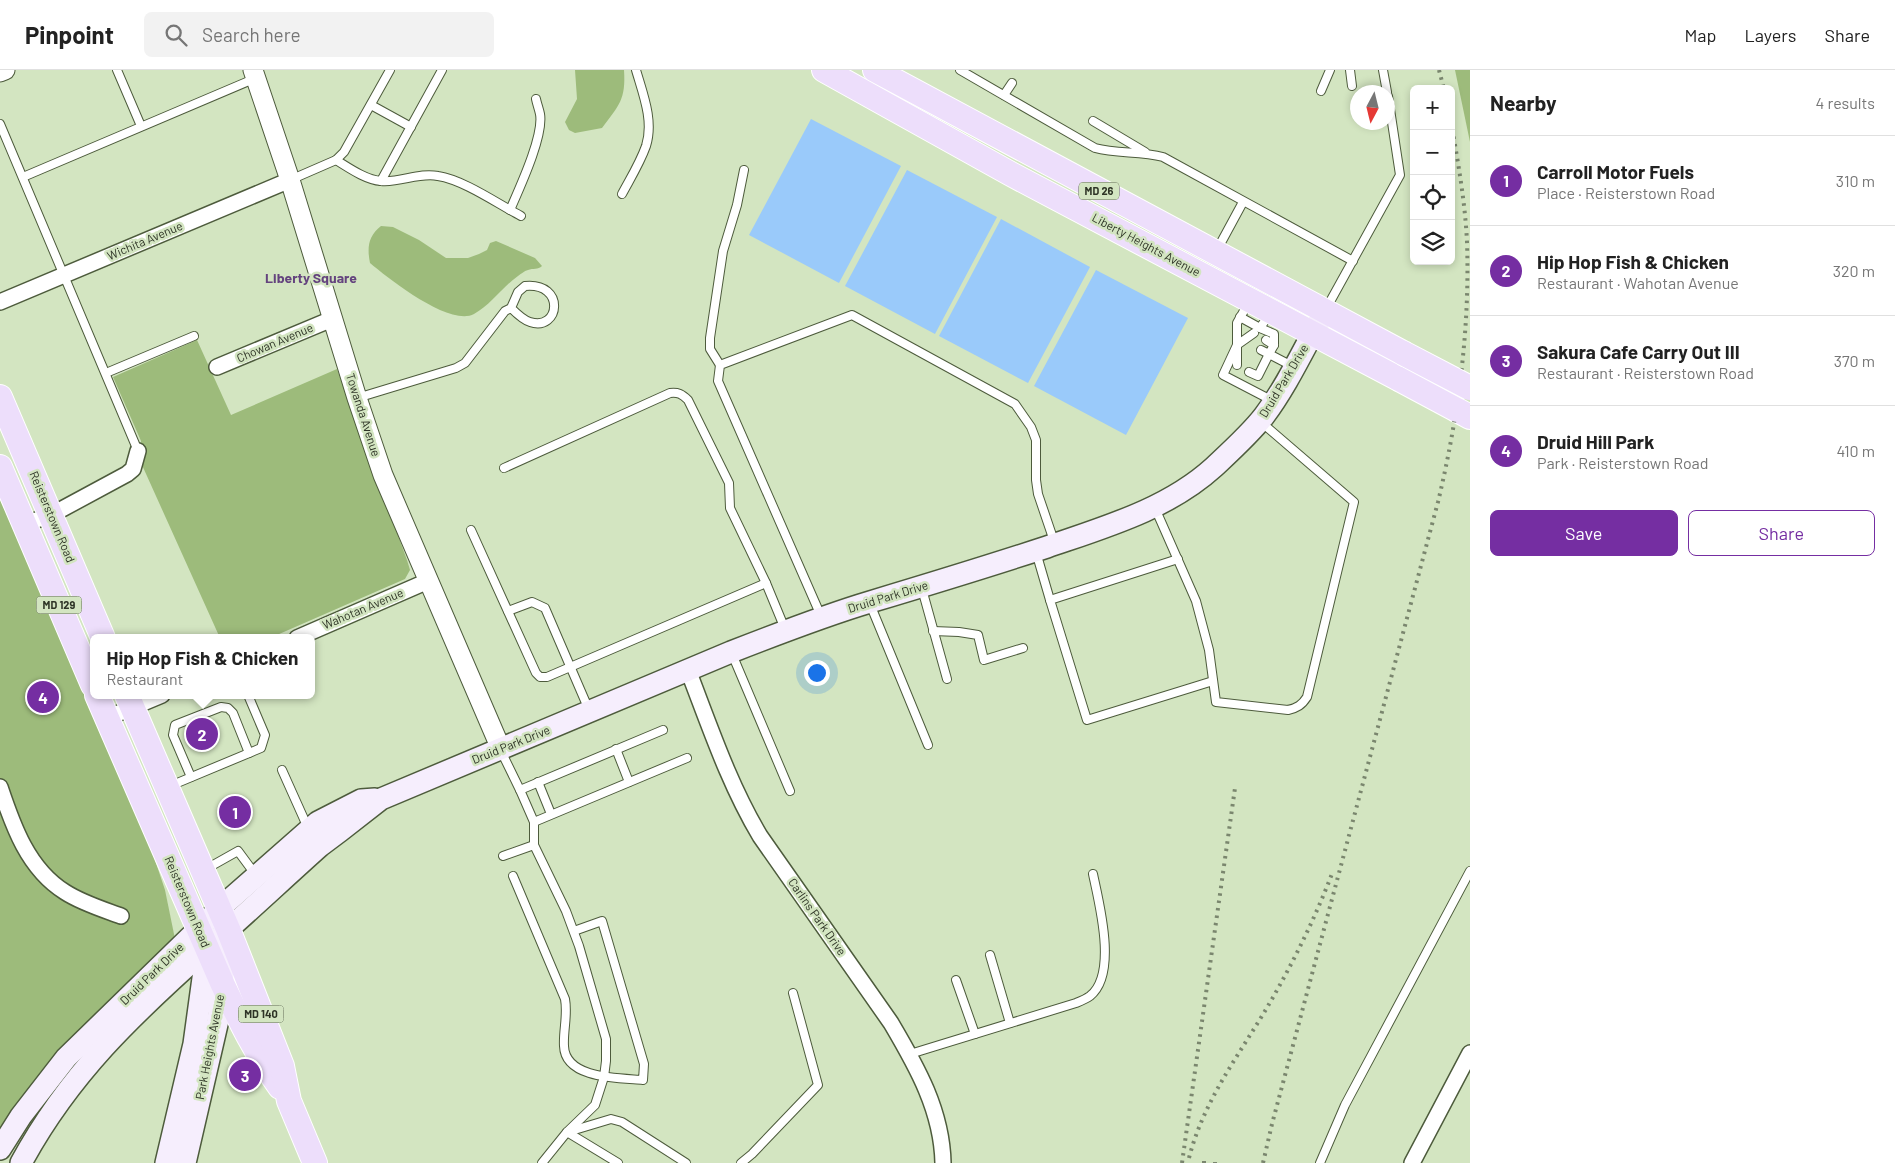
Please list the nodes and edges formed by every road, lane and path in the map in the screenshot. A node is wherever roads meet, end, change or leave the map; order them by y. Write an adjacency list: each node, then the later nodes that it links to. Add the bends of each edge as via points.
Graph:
1 (5, 70): 12 (street)
2 (117, 70): 23 (lane)
3 (390, 70): 20 (lane)
4 (442, 70): 24 (lane)
5 (636, 70): 32 (lane, via 649,133 643,153)
6 (824, 70): 41 (main road, Liberty Heights Avenue / MD 26)
7 (875, 70): 36 (main road, Liberty Heights Avenue / MD 26)
8 (960, 70): 18 (lane)
9 (1330, 70): 17 (lane)
10 (1350, 70): 15 (lane)
11 (1383, 70): 16 (lane)
12 (0, 72)
13 (255, 74): 23 (lane); 30 (street, Towanda Avenue)
14 (1012, 83): 18 (lane)
15 (1352, 85)
16 (1386, 85)
17 (1320, 91)
18 (1004, 96): 26 (lane, via 1095,148)
19 (536, 100): 34 (lane, via 541,116 540,126 525,178)
20 (371, 105): 24 (lane); 27 (lane)
21 (1092, 121): 26 (lane)
22 (0, 124): 29 (lane)
23 (140, 126): 29 (lane)
24 (411, 128): 31 (lane)
25 (1393, 130): 37 (lane, via 1400,175)
26 (1147, 153): 33 (lane, via 1163,157)
27 (336, 160): 30 (lane); 31 (lane)
28 (744, 170): 54 (lane, via 738,206 724,251 710,338 710,349)
29 (23, 177): 38 (lane)
30 (290, 180): 38 (street, Wichita Avenue); 43 (street, Towanda Avenue)
31 (381, 182): 34 (lane, via 435,175 450,178)
32 (622, 194)
33 (1243, 202): 36 (lane); 37 (lane)
34 (510, 210): 35 (lane)
35 (521, 216)
36 (1215, 253): 42 (main road, Liberty Heights Avenue / MD 26)
37 (1353, 261): 42 (lane)
38 (64, 275): 39 (street, Wichita Avenue); 59 (lane)
39 (0, 302)
40 (511, 308): 40 (lane, via 530,322 538,323 546,321 555,309 550,293 542,287 525,286 518,292); 62 (lane, via 500,316 465,363)
41 (1245, 309): 44 (main road, Liberty Heights Avenue / MD 26); 49 (lane, via 1237,323)
42 (1325, 311): 45 (main road, Druid Park Drive); 60 (main road, Liberty Heights Avenue / MD 26, bridge)
43 (332, 319): 56 (street, Chowan Avenue); 62 (street, Towanda Avenue)
44 (1262, 324): 45 (main road, Liberty Heights Avenue / MD 26); 49 (lane); 50 (lane, via 1274,334)
45 (1312, 333): 57 (main road, Druid Park Drive); 64 (main road, Liberty Heights Avenue / MD 26, bridge)
46 (194, 336): 59 (lane)
47 (1266, 340): 50 (lane)
48 (1249, 342): 49 (lane)
49 (1237, 345): 53 (lane); 55 (lane); 63 (lane, via 1223,375)
50 (1274, 345): 52 (lane)
51 (1261, 350): 52 (lane)
52 (1269, 354): 57 (lane); 58 (lane, via 1258,365 1258,376)
53 (1241, 356)
54 (720, 365): 73 (lane, via 852,315 1015,404 1036,440 1038,494); 82 (lane, via 718,381)
55 (1237, 365)
56 (217, 367)
57 (1294, 367): 63 (main road, Druid Park Drive)
58 (1249, 372)
59 (106, 373): 66 (lane)
60 (1470, 388)
61 (0, 397): 70 (main road, Reisterstown Road / MD 129)
62 (357, 398): 76 (street, Towanda Avenue, via 383,475)
63 (1274, 402): 65 (main road, Druid Park Drive)
64 (1470, 417)
65 (1260, 421): 69 (main road, Druid Park Drive, via 1213,468); 93 (lane, via 1354,502 1307,698 1302,705 1288,710 1216,702)
66 (138, 451): 70 (street, via 133,469 128,474)
67 (0, 466): 71 (main road, MD 129)
68 (504, 468): 77 (lane, via 670,393 682,395 688,400 729,484 730,508)
69 (1155, 506): 73 (main road, Druid Park Drive); 75 (lane)
70 (51, 514): 71 (street); 85 (main road, Reisterstown Road / MD 129)
71 (25, 524): 91 (main road, MD 129)
72 (470, 530): 81 (lane)
73 (1055, 544): 74 (main road, Druid Park Drive)
74 (1035, 551): 78 (main road, Druid Park Drive); 79 (lane)
75 (1178, 559): 79 (lane); 93 (lane, via 1196,601 1209,650)
76 (428, 581): 86 (street, Wahotan Avenue); 102 (street, Towanda Avenue)
77 (766, 583): 84 (lane); 89 (lane)
78 (921, 587): 80 (main road, Druid Park Drive); 83 (lane)
79 (1050, 600): 93 (lane, via 1088,720)
80 (870, 602): 82 (main road, Druid Park Drive); 101 (lane)
81 (508, 611): 89 (lane, via 532,602 545,608); 89 (lane, via 540,677 547,678)
82 (822, 618): 84 (main road, Druid Park Drive)
83 (934, 630): 87 (lane, via 978,635 984,660); 92 (lane)
84 (786, 631): 88 (main road, Druid Park Drive)
85 (101, 634)
86 (306, 634)
87 (1024, 648)
88 (731, 652): 90 (main road, Druid Park Drive); 113 (lane)
89 (570, 667): 98 (lane)
90 (688, 670): 98 (main road, Druid Park Drive); 135 (street, Carlins Park Drive, via 744,809)
91 (90, 678)
92 (947, 679)
93 (1213, 681)
94 (100, 699): 99 (main road, Reisterstown Road)
95 (144, 699): 97 (street)
96 (250, 699): 104 (lane, via 265,735 261,748)
97 (130, 702): 99 (street); 111 (main road, Reisterstown Road)
98 (589, 712): 102 (main road, Druid Park Drive)
99 (107, 718): 127 (main road, Reisterstown Road)
100 (663, 730): 103 (lane)
101 (928, 745)
102 (501, 749): 112 (lane); 116 (main road, Druid Park Drive, via 381,798 361,800 333,813)
103 (616, 749): 108 (lane); 109 (lane)
104 (249, 753): 107 (lane); 107 (lane, via 228,708 221,707 175,725 173,735)
105 (687, 758): 109 (lane)
106 (282, 770): 116 (lane)
107 (191, 777): 111 (lane)
108 (538, 782): 112 (lane); 114 (lane)
109 (629, 782): 114 (lane)
110 (0, 787): 124 (street, via 24,847 50,882 81,900)
111 (166, 787): 119 (main road, Reisterstown Road)
112 (520, 790): 115 (lane)
113 (790, 791)
114 (551, 814): 115 (lane)
115 (534, 822): 117 (lane)
116 (314, 837): 122 (main road, Druid Park Drive); 125 (main road, Druid Park Drive)
117 (534, 845): 118 (lane); 126 (lane)
118 (503, 856)
119 (202, 870): 122 (lane, via 238,851); 125 (main road, Reisterstown Road)
120 (1470, 871): 149 (lane, via 1345,1105)
121 (1092, 874): 132 (lane, via 1104,930 1105,958 1101,979 1092,995 1076,1003)
122 (256, 876): 125 (main road, Druid Park Drive)
123 (513, 876): 136 (lane, via 565,999 566,1057 578,1069)
124 (121, 916)
125 (224, 919): 127 (main road, Druid Park Drive); 130 (main road, Park Heights Avenue); 137 (main road, Reisterstown Road / MD 140, via 282,1066)
126 (574, 931): 136 (lane, via 606,1039); 136 (lane, via 602,921 644,1064 643,1080)
127 (202, 939): 130 (main road, Reisterstown Road / MD 140); 139 (main road, Druid Park Drive, via 66,1058); 140 (main road, Druid Park Drive, via 165,985 92,1059 56,1106); 141 (main road, Park Heights Avenue, via 194,1044)
128 (990, 955): 132 (lane)
129 (956, 980): 133 (lane)
130 (223, 985): 137 (main road, Reisterstown Road / MD 140, via 264,1065); 142 (main road, Park Heights Avenue)
131 (793, 993): 147 (lane, via 818,1085)
132 (1010, 1023): 133 (lane)
133 (975, 1034): 135 (lane)
134 (1470, 1053): 150 (street)
135 (910, 1054): 148 (street, Carlins Park Drive, via 927,1087 943,1148)
136 (604, 1076): 138 (lane, via 595,1105)
137 (289, 1101): 143 (main road, Reisterstown Road / MD 140)
138 (567, 1132): 144 (lane); 145 (lane); 146 (lane, via 610,1120 622,1122)
139 (0, 1149)
140 (21, 1163)
141 (166, 1163)
142 (185, 1163)
143 (314, 1163)
144 (542, 1163)
145 (618, 1163)
146 (686, 1163)
147 (741, 1163)
148 (943, 1163)
149 (1320, 1163)
150 (1412, 1163)

